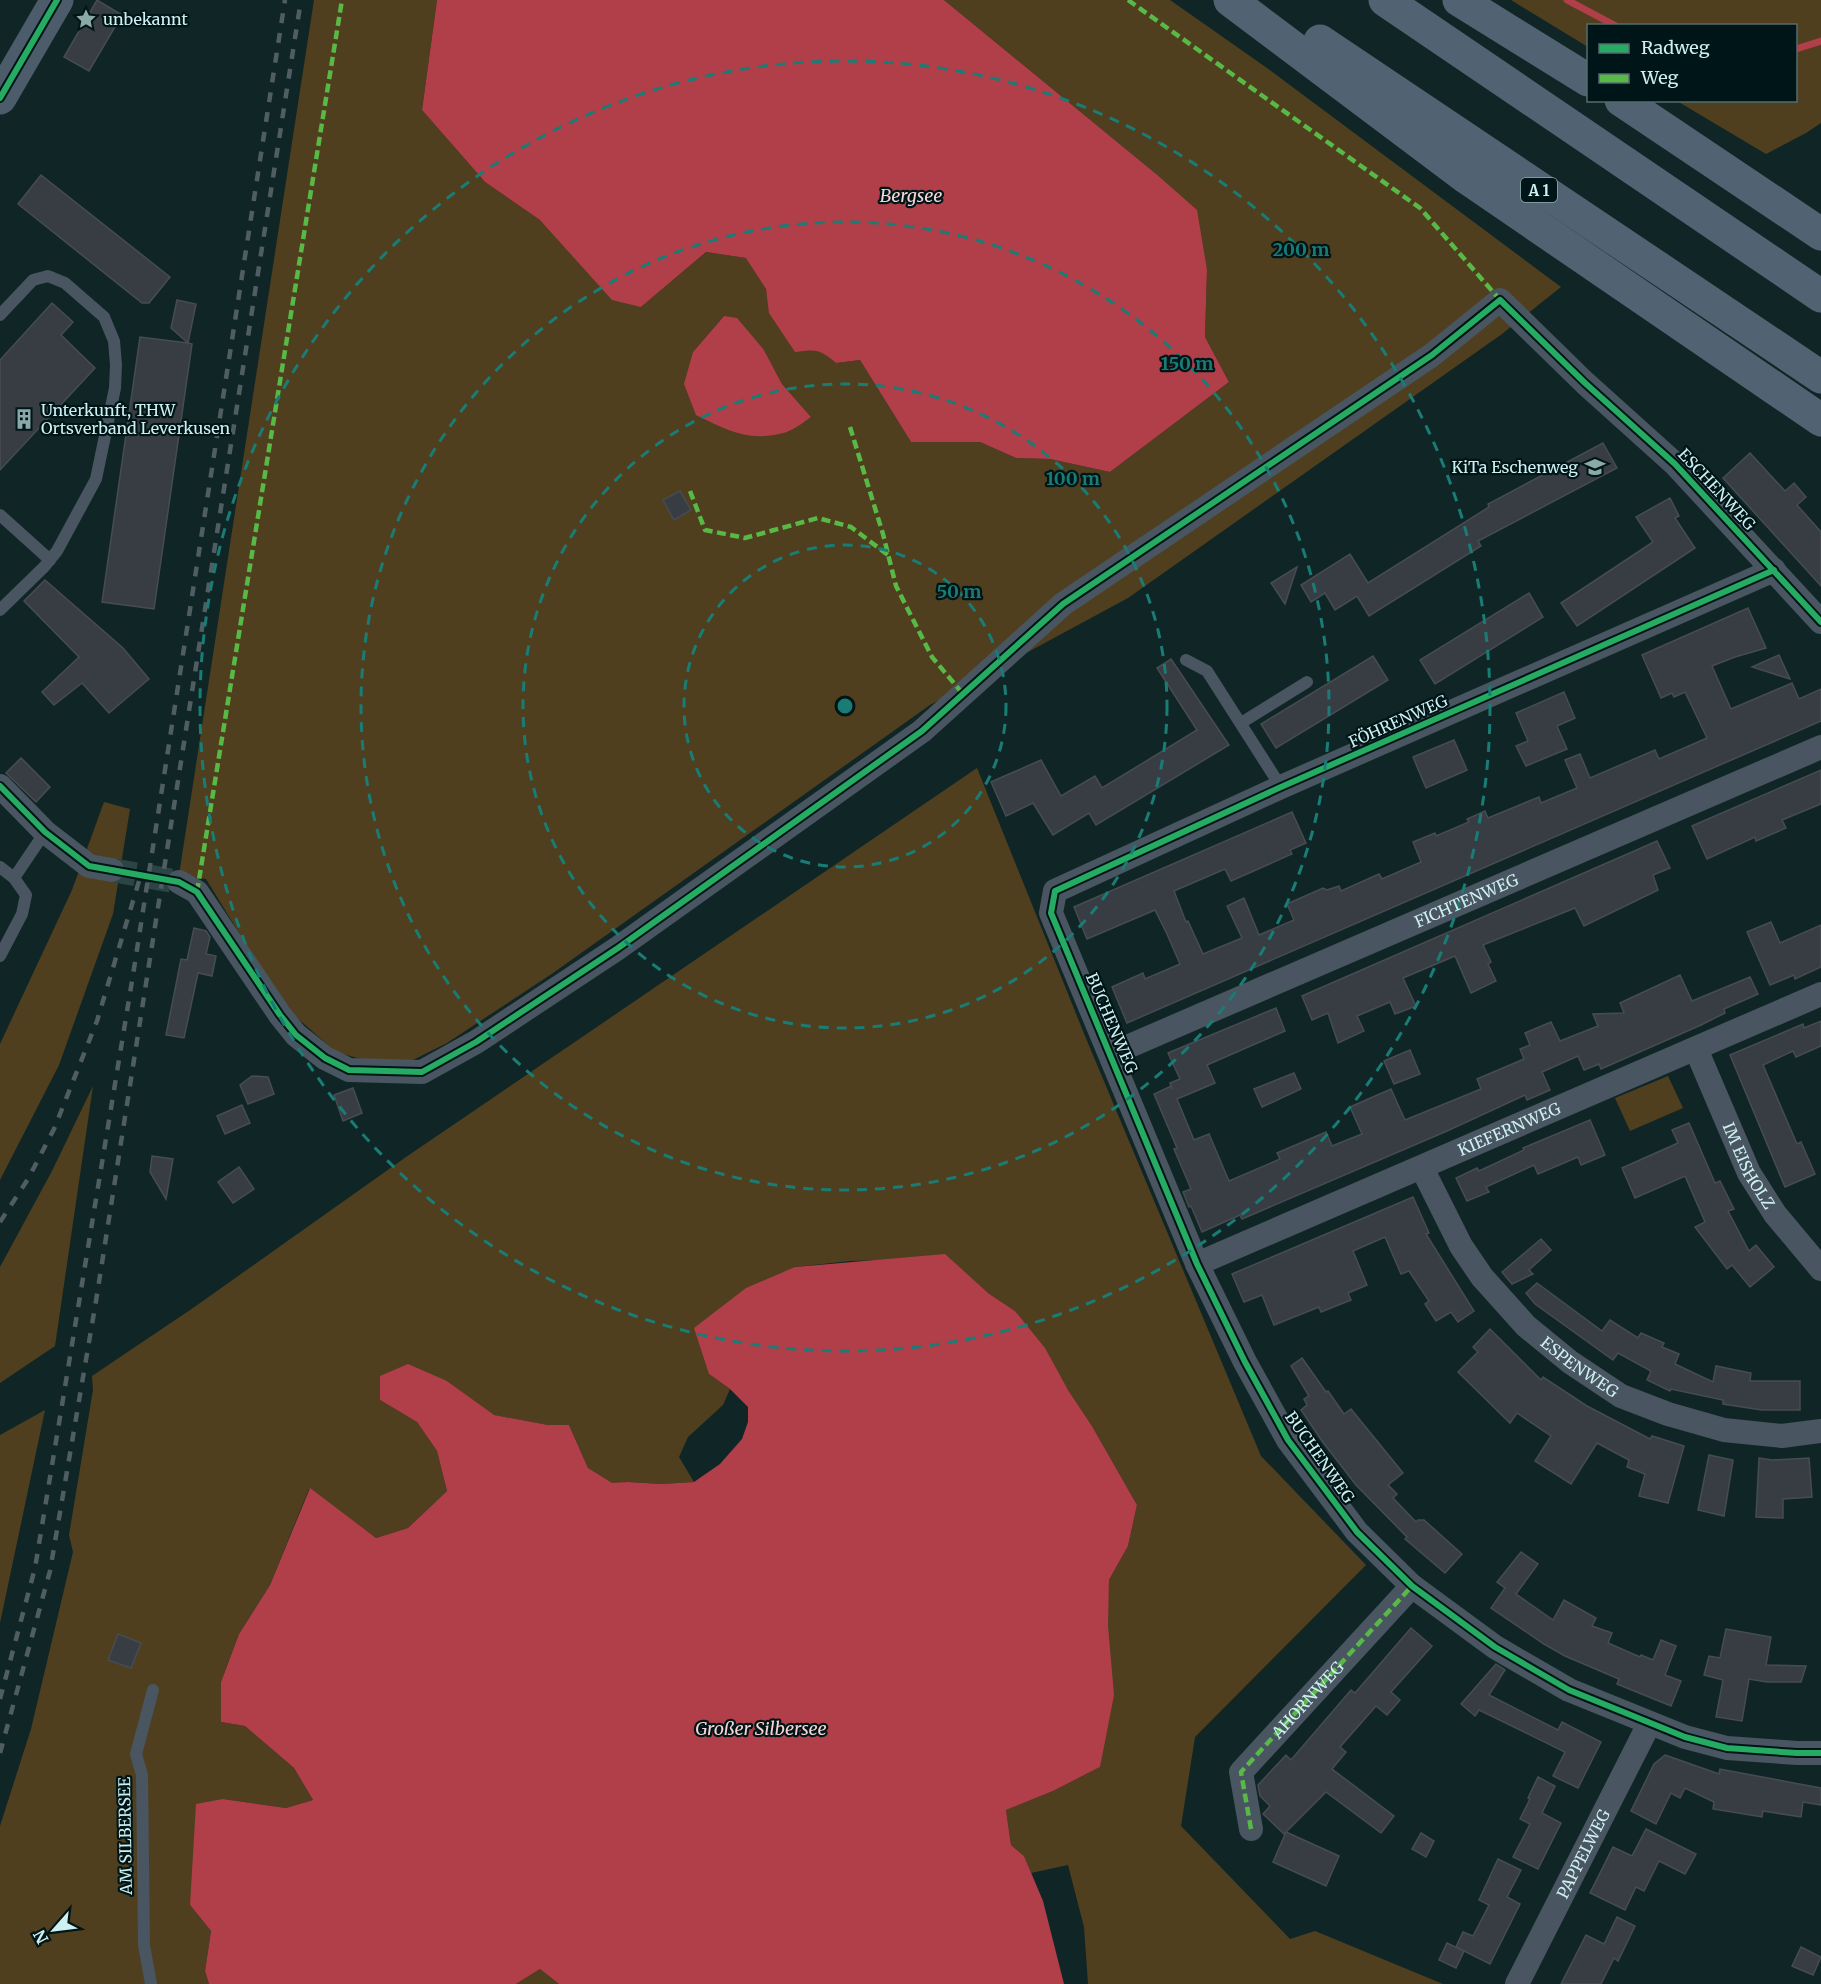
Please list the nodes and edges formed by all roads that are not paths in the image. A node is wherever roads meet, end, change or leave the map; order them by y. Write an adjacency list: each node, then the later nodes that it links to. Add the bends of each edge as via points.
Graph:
1 (57, 0): 7 (main road)
2 (1230, 0): 13 (highway, via 1467,178)
3 (1259, 0): 12 (highway, A 1)
4 (1385, 0): 10 (highway)
5 (1459, 0): 6 (highway)
6 (1587, 79)
7 (0, 98)
8 (1624, 102): 9 (highway)
9 (1821, 234)
10 (1821, 296)
11 (0, 315): 15 (lane, via 33,280 48,276 65,283 104,317 114,341 115,388 96,479)
12 (1821, 377)
13 (1821, 420)
14 (0, 514): 15 (lane)
15 (50, 560): 17 (lane)
16 (1774, 570): 18 (street, ESCHENWEG); 24 (street, FÖHRENWEG); 29 (street, ESCHENWEG, via 1675,464 1500,300 1432,355 1063,604 922,731 618,948 476,1042 422,1072 349,1070 325,1058 296,1035 197,892)
17 (0, 610)
18 (1821, 622)
19 (1186, 660): 21 (lane, via 1208,671)
20 (1307, 682): 21 (lane)
21 (1240, 723): 24 (lane)
22 (1821, 747): 34 (street, FICHTENWEG)
23 (0, 786): 25 (street)
24 (1281, 787): 30 (street, FÖHRENWEG, via 1055,891)
25 (45, 832): 27 (street, via 89,866); 28 (lane)
26 (0, 867): 28 (lane)
27 (112, 870)
28 (14, 878): 31 (lane, via 26,895 22,914)
29 (179, 882)
30 (1051, 913): 34 (street, BUCHENWEG)
31 (0, 956)
32 (1821, 994): 33 (street, KIEFERNWEG)
33 (1696, 1048): 35 (street, KIEFERNWEG); 37 (street, IM EISHOLZ, via 1749,1173 1775,1214)
34 (1111, 1054): 36 (street, BUCHENWEG)
35 (1422, 1168): 36 (street, KIEFERNWEG); 38 (street, ESPENWEG, via 1461,1246 1482,1277 1526,1326 1621,1396 1724,1430 1782,1436)
36 (1197, 1264): 39 (street, BUCHENWEG, via 1288,1440 1357,1532)
37 (1821, 1269)
38 (1821, 1431)
39 (1412, 1586): 41 (street, BUCHENWEG, via 1495,1647 1569,1690); 43 (street, AHORNWEG, via 1241,1772)
40 (153, 1690): 44 (lane, AM SILBERSEE, via 136,1754 142,1775 144,1946)
41 (1649, 1724): 42 (street, BUCHENWEG, via 1727,1748); 45 (street, PAPPELWEG)
42 (1821, 1753)
43 (1251, 1829)
44 (151, 1984)
45 (1517, 1984)

